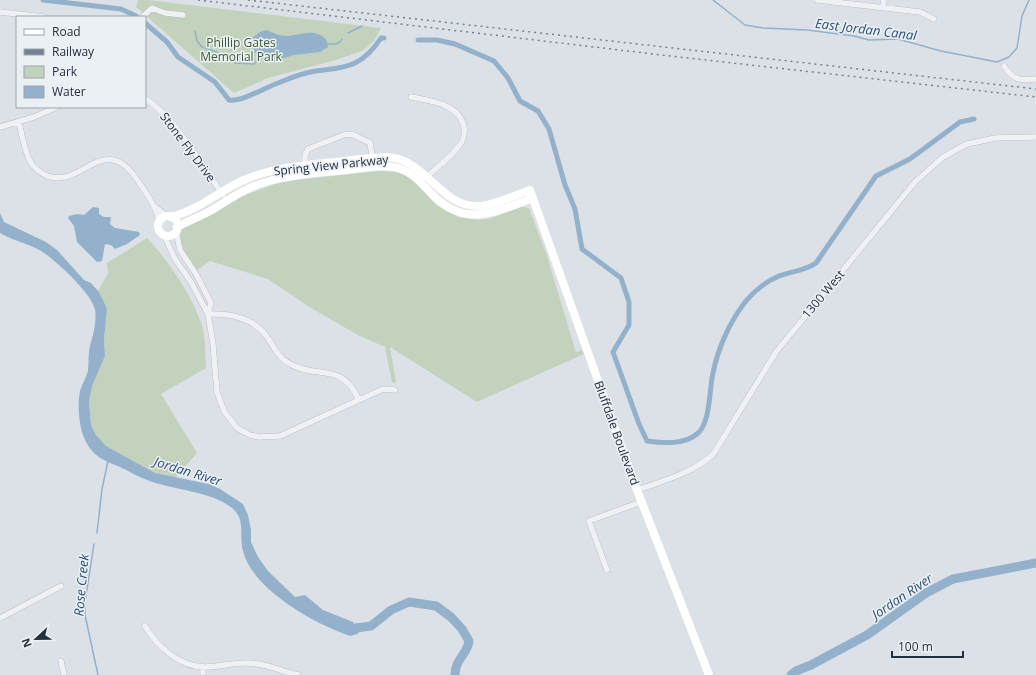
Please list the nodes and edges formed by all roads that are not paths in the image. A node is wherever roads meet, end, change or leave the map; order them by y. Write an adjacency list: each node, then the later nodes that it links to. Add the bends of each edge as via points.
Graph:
1 (817, 0): 3 (street)
2 (884, 0): 3 (street)
3 (883, 7): 8 (street, via 920,12)
4 (0, 12): 6 (street)
5 (183, 15): 7 (street, via 165,13 152,8)
6 (35, 16)
7 (143, 16)
8 (934, 19)
9 (1004, 66): 10 (street, via 1010,75 1024,80)
10 (1036, 79)
11 (411, 97): 21 (street, via 451,108 464,127 463,138 458,148)
12 (146, 100): 24 (street, Stone Fly Drive, via 172,122)
13 (54, 108): 14 (street)
14 (19, 122): 15 (street); 27 (street, via 30,161 42,174 55,178 64,177 98,161 118,161 131,170)
15 (0, 127)
16 (1036, 137): 35 (street, 1300 West, via 981,140 967,144 943,157 915,182 780,347 714,453 690,470)
17 (373, 158): 18 (street, Spring View Parkway); 18 (street, via 370,143 346,134 309,148 304,155); 19 (street); 21 (street, Spring View Parkway, via 405,161 416,166)
18 (304, 165): 20 (street); 24 (street, Spring View Parkway, via 259,175 237,183)
19 (374, 167): 20 (street, Spring View Parkway); 22 (street, Spring View Parkway, via 397,168 412,174)
20 (305, 174): 26 (street, Spring View Parkway, via 256,185)
21 (427, 176): 22 (street); 23 (street, Spring View Parkway, via 450,198 471,206 491,204)
22 (421, 182): 25 (street, Spring View Parkway, via 448,208 471,215 494,212)
23 (530, 190): 25 (street, Bluffdale Boulevard)
24 (221, 193): 26 (street, Stone Fly Drive); 28 (street, Spring View Parkway, via 196,208)
25 (533, 198): 35 (street, Bluffdale Boulevard)
26 (226, 200): 30 (street, Spring View Parkway)
27 (155, 207): 28 (street); 29 (street)
28 (169, 216): 29 (street); 30 (street, via 176,221)
29 (159, 221): 31 (street, via 158,229)
30 (177, 229): 31 (street, via 169,235); 32 (street, via 180,250 211,303)
31 (164, 235): 32 (street, via 174,259 191,282)
32 (208, 314): 34 (street, via 232,315 251,323 264,334 285,360 299,368 339,376 352,387); 34 (street, via 219,399 230,420 246,433 264,438 280,436)
33 (395, 390): 34 (street, via 383,389)
34 (359, 400)
35 (637, 490): 36 (street, Bluffdale Boulevard)
36 (641, 502): 37 (street, via 589,521); 46 (street, Bluffdale Boulevard)
37 (607, 570)
38 (61, 586): 39 (street)
39 (0, 618)
40 (145, 626): 42 (street, via 162,648 179,660)
41 (61, 661): 43 (street)
42 (203, 667): 44 (street); 45 (street, via 246,663)
43 (64, 675)
44 (204, 675)
45 (298, 675)
46 (708, 675)

